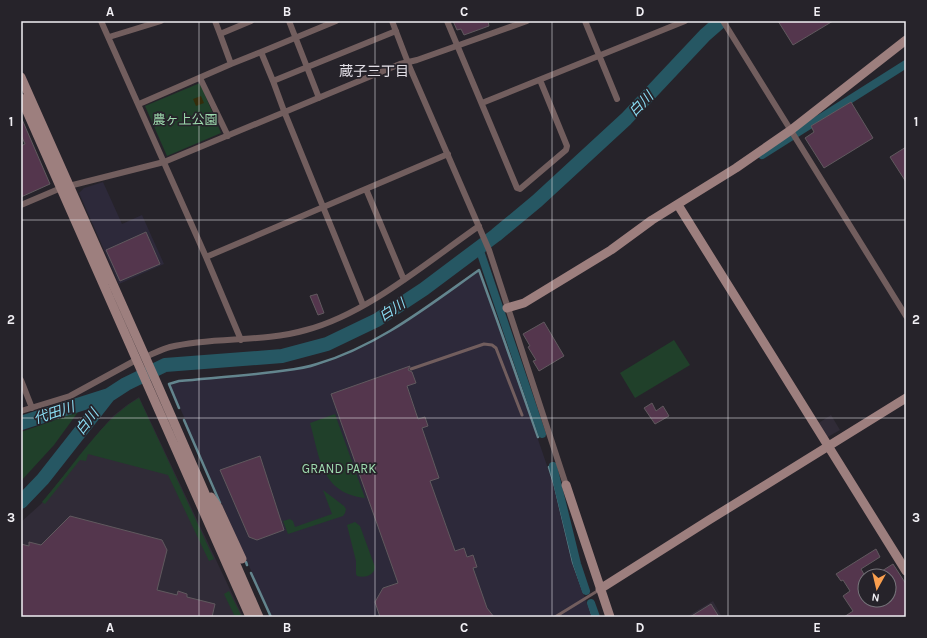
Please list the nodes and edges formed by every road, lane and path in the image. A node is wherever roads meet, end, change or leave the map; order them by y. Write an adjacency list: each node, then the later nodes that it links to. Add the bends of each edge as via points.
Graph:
1 (101, 21): 15 (street)
2 (161, 21): 15 (street)
3 (215, 21): 14 (street)
4 (251, 21): 14 (street)
5 (288, 21): 16 (street)
6 (336, 21): 16 (street)
7 (392, 21): 13 (street)
8 (447, 21): 18 (street)
9 (527, 21): 18 (street)
10 (585, 21): 20 (street)
11 (685, 21): 20 (street)
12 (723, 21): 34 (street)
13 (396, 30): 21 (street); 23 (street)
14 (220, 34): 22 (street)
15 (108, 37): 32 (street)
16 (295, 38): 19 (street); 23 (street)
17 (906, 40): 34 (street)
18 (457, 45): 21 (street); 31 (street)
19 (261, 52): 22 (street); 27 (street)
20 (599, 55): 26 (street); 30 (street)
21 (408, 61): 29 (street); 36 (street)
22 (231, 64): 25 (street)
23 (307, 68): 27 (street); 29 (street)
24 (21, 77): 38 (street)
25 (200, 78): 32 (street); 35 (street)
26 (540, 80): 31 (street); 31 (street, via 567,146 566,150 520,189 517,188)
27 (274, 81): 33 (street)
28 (21, 98): 38 (street)
29 (319, 98): 33 (street)
30 (617, 99)
31 (482, 103)
32 (139, 104): 37 (street)
33 (284, 112): 35 (street); 41 (street)
34 (793, 133): 42 (street); 48 (street)
35 (228, 136): 37 (street)
36 (448, 154): 39 (street); 43 (street)
37 (164, 162): 38 (street); 44 (street)
38 (65, 187): 40 (street); 50 (street)
39 (366, 189): 41 (street); 45 (street)
40 (21, 205)
41 (323, 207): 44 (street); 46 (street)
42 (680, 207): 47 (street, via 652,220 610,250 524,303); 57 (street)
43 (479, 226): 45 (street); 47 (street)
44 (206, 257): 49 (street)
45 (404, 280): 46 (street)
46 (363, 305): 49 (street, via 335,320 306,330 274,337)
47 (507, 308): 59 (street)
48 (906, 316)
49 (241, 340): 50 (street, via 193,343 169,348)
50 (142, 361): 54 (street, via 70,396); 58 (street, via 156,381); 63 (street, via 148,386)
51 (411, 369): 56 (lane, via 484,344 492,345 496,348)
52 (21, 380): 54 (street)
53 (906, 398): 57 (street)
54 (32, 408): 55 (street)
55 (21, 411)
56 (522, 416)
57 (828, 446): 61 (street); 62 (street)
58 (197, 474): 60 (street, via 218,508); 64 (street)
59 (566, 485): 62 (street)
60 (242, 559)
61 (906, 571)
62 (600, 589): 65 (lane); 66 (street)
63 (250, 617)
64 (259, 617)
65 (556, 617)
66 (610, 617)

